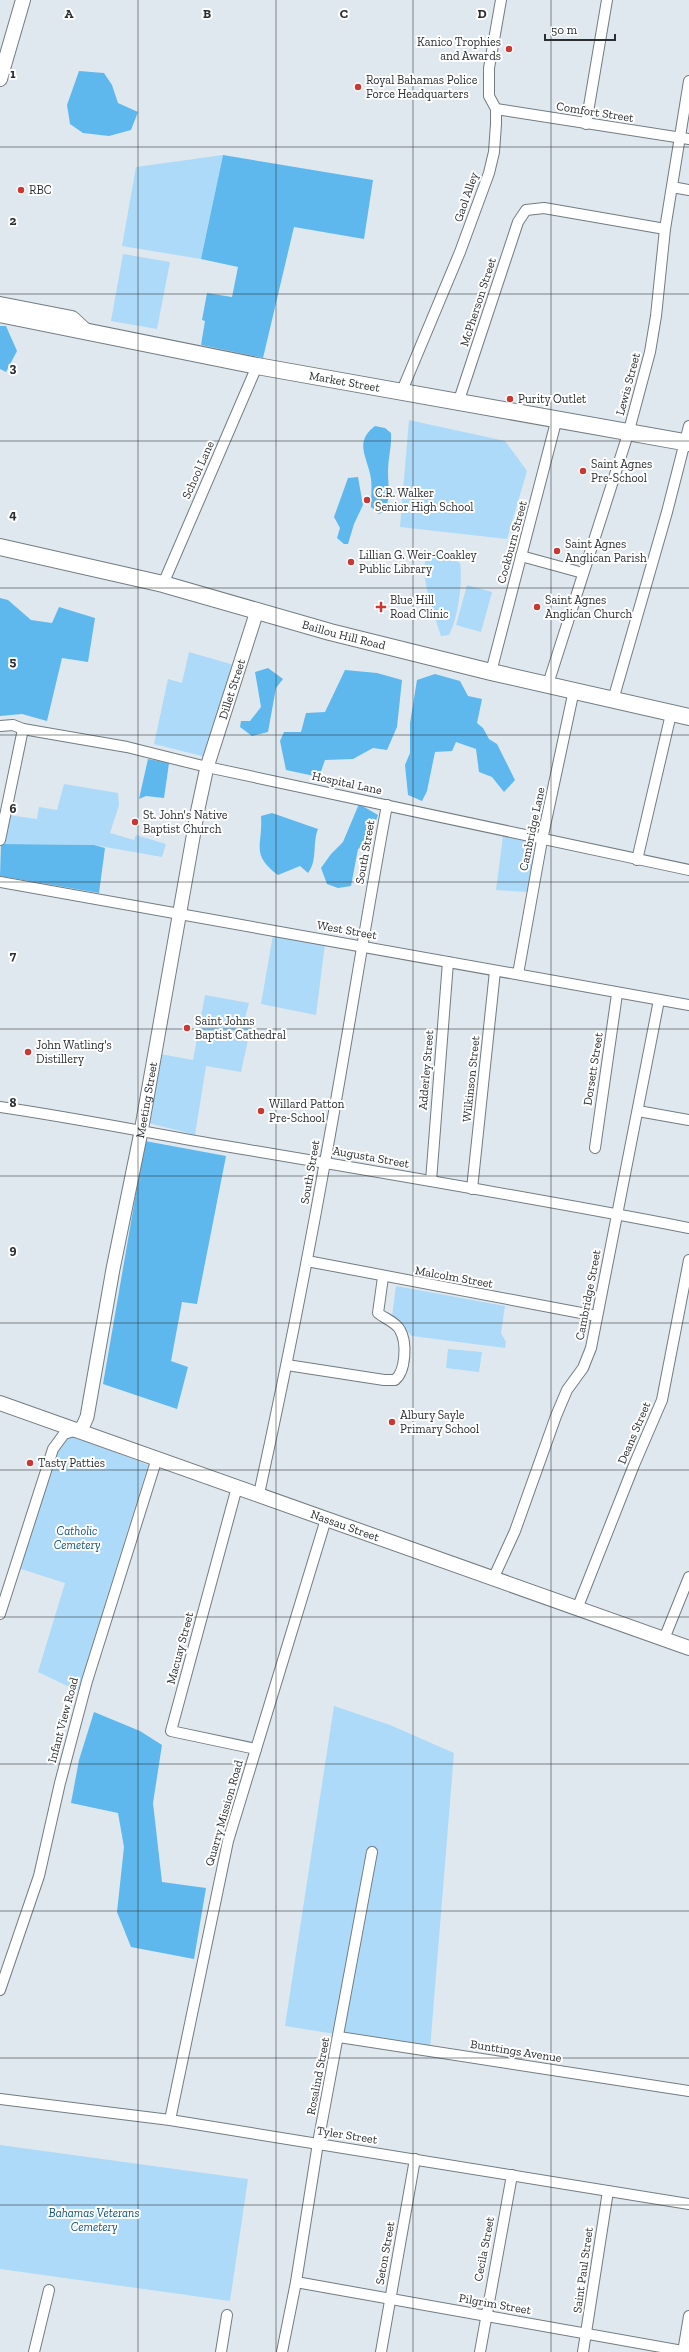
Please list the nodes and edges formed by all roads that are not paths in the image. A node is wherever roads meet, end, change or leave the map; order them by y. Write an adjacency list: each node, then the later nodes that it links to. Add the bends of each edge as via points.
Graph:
1 (23, 0): 4 (main road)
2 (501, 0): 6 (street, Gaol Alley, via 489,68 489,96)
3 (607, 0): 7 (street)
4 (0, 79)
5 (689, 81): 8 (street, Lewis Street)
6 (496, 109): 7 (street, Comfort Street); 16 (street, Gaol Alley, via 494,152 481,199)
7 (586, 124): 8 (street, Comfort Street)
8 (685, 139): 9 (street, Lewis Street)
9 (672, 187): 10 (street); 11 (street, Lewis Street)
10 (689, 190)
11 (665, 229): 17 (street, McPherson Street, via 544,208 526,210 518,222); 20 (street, Lewis Street, via 656,316 648,360)
12 (0, 304): 14 (main road, via 72,318)
13 (0, 314): 14 (main road, Market Street)
14 (86, 331): 15 (main road, Market Street)
15 (257, 366): 16 (main road, Market Street); 25 (street, School Lane)
16 (401, 393): 17 (main road, Market Street)
17 (458, 403): 18 (main road, Market Street)
18 (557, 418): 20 (main road, Market Street); 23 (street, Cockburn Street)
19 (689, 426): 21 (street)
20 (628, 434): 21 (main road, Market Street); 24 (street, Lewis Street)
21 (687, 443): 30 (street)
22 (0, 547): 25 (main road, Baillou Hill Road)
23 (521, 556): 24 (street); 27 (street, Cockburn Street)
24 (584, 574): 28 (street, Lewis Street)
25 (163, 584): 26 (main road, Baillou Hill Road)
26 (257, 611): 27 (main road, Baillou Hill Road); 35 (street, Dillet Street)
27 (491, 672): 28 (main road, Baillou Hill Road)
28 (548, 684): 29 (main road, Baillou Hill Road)
29 (574, 690): 30 (main road, Baillou Hill Road); 38 (street, Cambridge Lane)
30 (614, 700): 31 (main road, Baillou Hill Road)
31 (671, 714): 32 (main road, Baillou Hill Road); 39 (street)
32 (689, 717)
33 (0, 726): 34 (street, Hospital Lane, via 13,725)
34 (23, 729): 35 (street, Hospital Lane, via 127,746); 37 (street)
35 (207, 767): 36 (street, Hospital Lane); 42 (street, Meeting Street)
36 (387, 804): 38 (street, Hospital Lane); 43 (street, South Street)
37 (0, 840)
38 (542, 840): 39 (street, Hospital Lane); 46 (street, Cambridge Lane)
39 (637, 860): 40 (street, Hospital Lane)
40 (689, 870)
41 (0, 882): 42 (street, West Street)
42 (179, 913): 43 (street, West Street); 53 (street, Meeting Street)
43 (361, 945): 44 (street, West Street); 55 (street, South Street)
44 (448, 962): 45 (street, West Street); 56 (street, Adderley Street)
45 (495, 971): 46 (street, West Street); 57 (street, Wilkinson Street)
46 (518, 974): 47 (street, West Street)
47 (618, 994): 48 (street, West Street); 54 (street, Dorsett Street)
48 (659, 1000): 49 (street, West Street); 51 (street, Cambridge Street)
49 (689, 1005)
50 (0, 1107): 53 (street, Augusta Street)
51 (638, 1111): 52 (street); 58 (street, Cambridge Street)
52 (689, 1120)
53 (141, 1132): 55 (street, Augusta Street); 66 (street, Meeting Street, via 113,1269 87,1417)
54 (595, 1148)
55 (326, 1162): 56 (street, Augusta Street); 61 (street, South Street)
56 (430, 1180): 57 (street, Augusta Street)
57 (472, 1189): 58 (street, Augusta Street)
58 (617, 1214): 59 (street, Augusta Street); 63 (street, Cambridge Street)
59 (689, 1228)
60 (689, 1260): 73 (street, Deans Street, via 662,1400)
61 (307, 1261): 62 (street, Malcolm Street); 64 (street, South Street)
62 (383, 1277): 63 (street, Malcolm Street); 64 (street, via 378,1313 400,1328 405,1342 400,1376 395,1380 384,1380)
63 (597, 1316): 72 (street, Cambridge Street, via 591,1348 583,1368 567,1390 515,1531)
64 (287, 1365): 69 (street, South Street)
65 (0, 1403): 66 (main road, Nassau Street)
66 (78, 1430): 67 (main road, Nassau Street); 74 (street, via 64,1434 53,1448)
67 (157, 1458): 68 (main road, Nassau Street); 79 (street, Infant View Road, via 87,1681 60,1784 40,1876)
68 (237, 1487): 69 (main road, Nassau Street); 77 (street, Macuay Street, via 171,1731)
69 (259, 1494): 70 (main road, Nassau Street)
70 (326, 1519): 72 (main road, Nassau Street); 77 (street, Quarry Mission Road)
71 (689, 1578): 75 (street)
72 (493, 1579): 73 (main road, Nassau Street)
73 (577, 1609): 75 (main road, Nassau Street)
74 (0, 1614)
75 (664, 1639): 76 (main road, Nassau Street)
76 (689, 1648)
77 (256, 1749): 83 (street, Quarry Mission Road, via 228,1841 216,1892)
78 (372, 1852): 80 (street, Rosalind Street)
79 (0, 1990)
80 (339, 2037): 81 (street, Bunttings Avenue); 84 (street, Rosalind Street)
81 (689, 2091)
82 (0, 2099): 83 (street, Tyler Street)
83 (170, 2120): 84 (street, Tyler Street)
84 (318, 2143): 85 (street, Tyler Street); 89 (street, Rosalind Street)
85 (415, 2159): 86 (street, Tyler Street); 91 (street, Seton Street)
86 (512, 2175): 87 (street, Tyler Street); 93 (street, Cecila Street)
87 (608, 2191): 88 (street, Tyler Street); 95 (street, Saint Paul Street)
88 (689, 2204)
89 (296, 2282): 91 (street, Pilgrim Street); 98 (street, Rosalind Street)
90 (49, 2290): 96 (street)
91 (390, 2299): 93 (street, Pilgrim Street); 99 (street, Seton Street)
92 (227, 2315): 97 (street)
93 (485, 2316): 95 (street, Pilgrim Street); 100 (street, Cecila Street)
94 (689, 2316): 102 (street)
95 (587, 2334): 101 (street, Saint Paul Street); 102 (street, Pilgrim Street)
96 (34, 2352)
97 (222, 2352)
98 (282, 2352)
99 (381, 2352)
100 (480, 2352)
101 (583, 2352)
102 (685, 2352)

